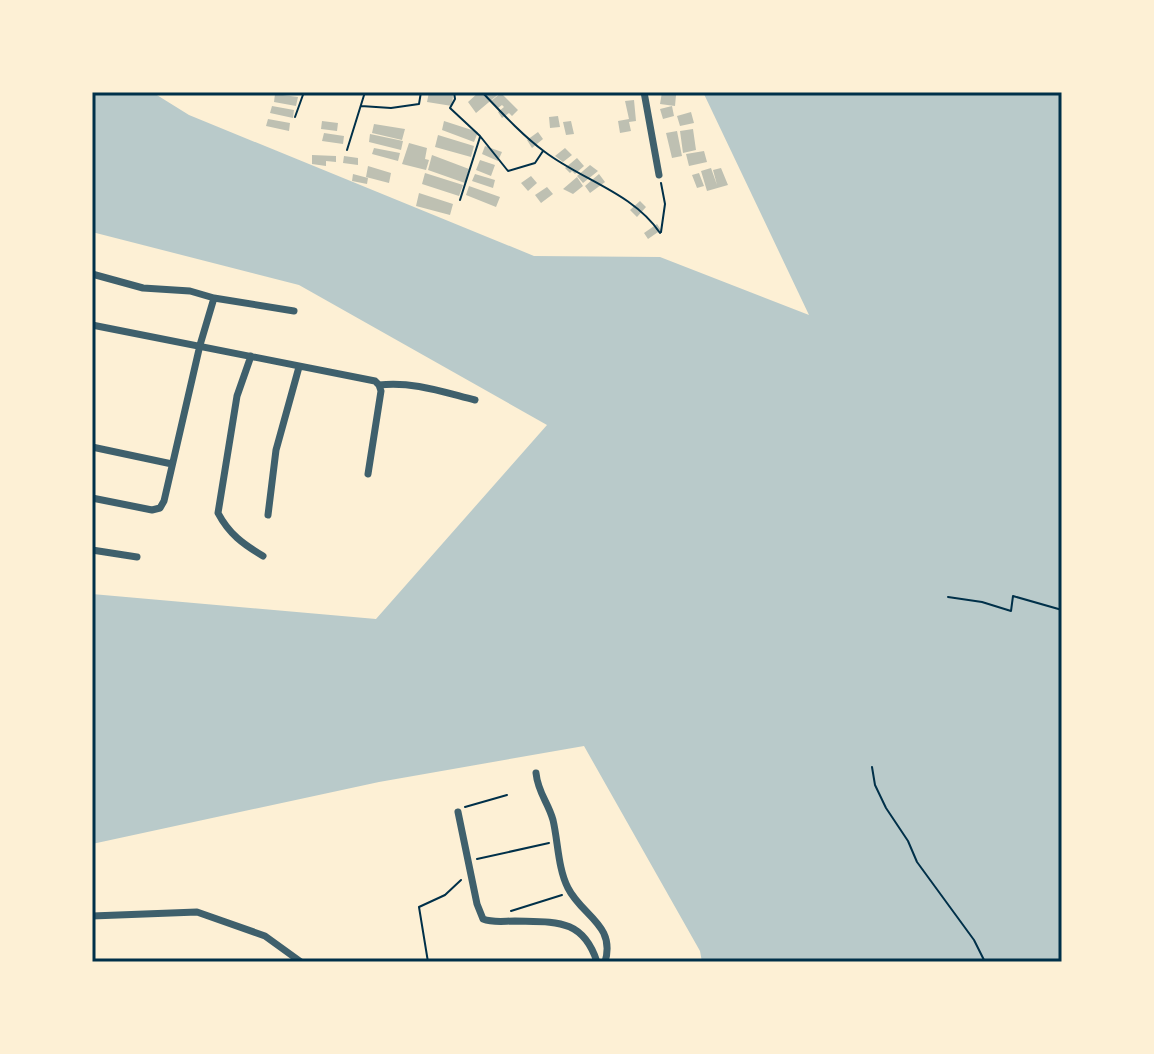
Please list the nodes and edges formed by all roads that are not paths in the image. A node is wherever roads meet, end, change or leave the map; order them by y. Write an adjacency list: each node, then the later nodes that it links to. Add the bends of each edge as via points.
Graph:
1 (644, 92): 2 (street)
2 (659, 175)
3 (92, 274): 4 (street, via 131,286)
4 (214, 298): 5 (street); 7 (street)
5 (294, 311)
6 (92, 325): 7 (street)
7 (200, 345): 8 (street); 13 (street)
8 (251, 356): 9 (street); 18 (street, via 237,396 218,513 239,541)
9 (299, 367): 10 (street); 16 (street, via 276,450)
10 (379, 385): 11 (street, via 414,385); 14 (street)
11 (475, 400)
12 (92, 447): 13 (street)
13 (172, 464): 15 (street, via 160,508)
14 (368, 474)
15 (92, 498)
16 (268, 515)
17 (92, 550): 19 (street)
18 (263, 556)
19 (137, 557)
20 (536, 773): 25 (street, via 569,891 602,928 609,948)
21 (458, 812): 24 (street, via 483,919 575,927)
22 (92, 916): 23 (street, via 197,912 265,936)
23 (301, 962)
24 (597, 962)
25 (605, 962)

